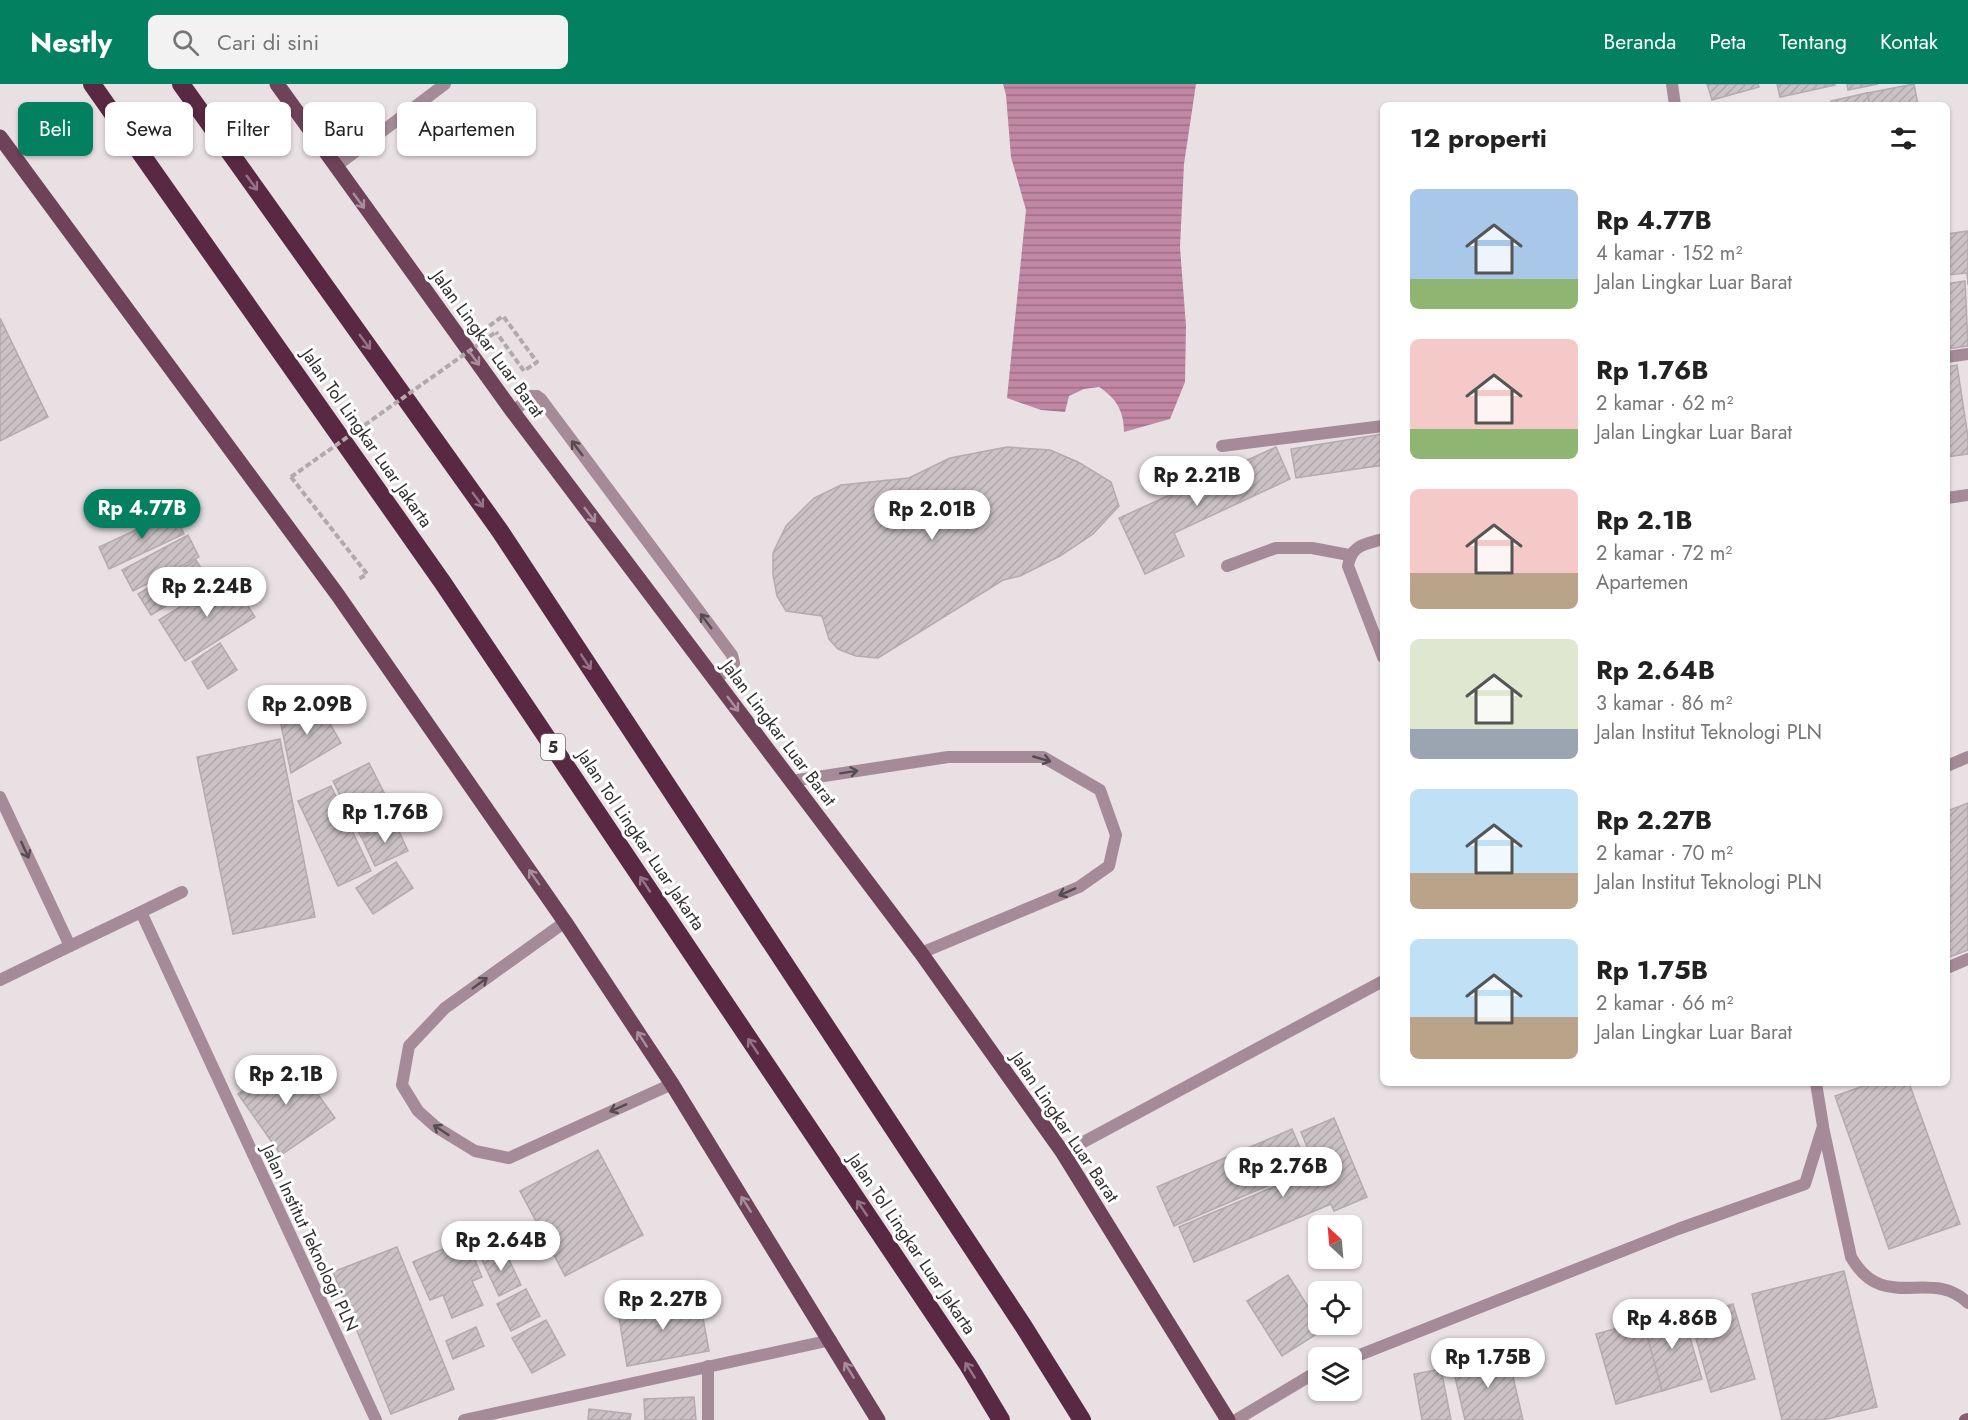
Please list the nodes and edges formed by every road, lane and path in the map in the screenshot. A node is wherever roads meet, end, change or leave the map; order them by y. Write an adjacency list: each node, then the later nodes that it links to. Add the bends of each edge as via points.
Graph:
1 (92, 84): 49 (highway, Jalan Tol Lingkar Luar Jakarta / 5, one-way to 1, via 968,1365 443,583)
2 (181, 84): 50 (highway, one-way to 50, via 500,531)
3 (277, 84): 8 (main road, Jalan Lingkar Luar Barat)
4 (445, 84): 8 (street)
5 (1672, 84): 6 (street)
6 (1675, 102)
7 (0, 137): 29 (main road, one-way to 7, via 337,594)
8 (335, 167): 12 (main road, Jalan Lingkar Luar Barat, one-way to 12)
9 (503, 316): 20 (path, bridge, via 537,362 524,370 496,332 291,477)
10 (1968, 354): 11 (street)
11 (1950, 357)
12 (513, 412): 22 (main road, Jalan Lingkar Luar Barat, one-way to 22); 22 (street, one-way to 12, via 730,669 734,663 732,655 541,399 531,396)
13 (1380, 426): 14 (street)
14 (1222, 446)
15 (1968, 495): 16 (street)
16 (1950, 498)
17 (1380, 540): 18 (street, via 1357,547)
18 (1349, 555): 19 (street, via 1312,548 1275,548); 21 (street, via 1348,566)
19 (1227, 566)
20 (367, 574)
21 (1380, 649)
22 (715, 680): 25 (main road, Jalan Lingkar Luar Barat, one-way to 25)
23 (1968, 757): 24 (street)
24 (1950, 765)
25 (791, 781): 31 (main road, Jalan Lingkar Luar Barat); 31 (street, one-way to 31, via 948,757 1043,757 1100,790 1116,835 1109,866 1079,887)
26 (0, 797): 30 (street, one-way to 30)
27 (182, 892): 28 (street)
28 (141, 912): 30 (street); 45 (street, Jalan Institut Teknologi PLN)
29 (565, 922): 36 (main road, one-way to 29); 36 (street, one-way to 29, via 508,1158 475,1151 418,1111 402,1085 409,1046 445,1008)
30 (70, 946): 34 (street)
31 (921, 953): 39 (main road, Jalan Lingkar Luar Barat)
32 (1968, 959): 33 (street)
33 (1950, 967)
34 (0, 980)
35 (1380, 983): 39 (street)
36 (672, 1084): 41 (main road, one-way to 36)
37 (1816, 1086): 38 (street)
38 (1823, 1126): 40 (street, via 1851,1257 1861,1274 1886,1288 1949,1289); 42 (street, via 1805,1184 1677,1229)
39 (1063, 1153): 51 (main road, Jalan Lingkar Luar Barat)
40 (1968, 1303)
41 (831, 1340): 43 (street); 48 (main road, one-way to 41)
42 (1362, 1354)
43 (708, 1366): 46 (street); 47 (street)
44 (1308, 1377): 52 (street)
45 (375, 1420)
46 (464, 1420)
47 (708, 1420)
48 (878, 1420)
49 (1000, 1420)
50 (1082, 1420)
51 (1228, 1420)
52 (1236, 1420)

